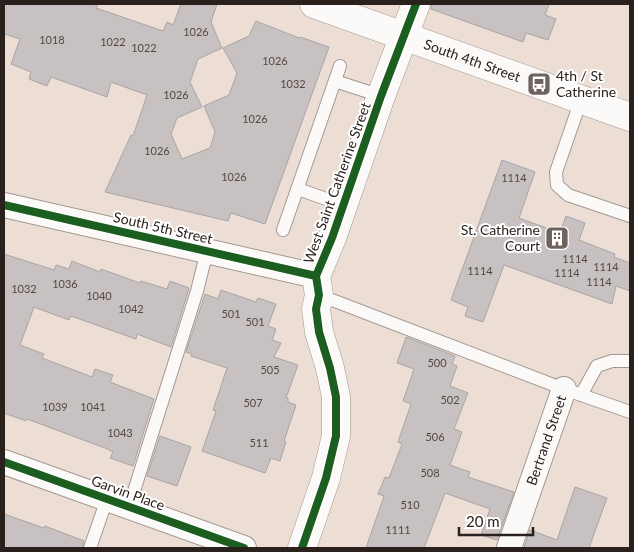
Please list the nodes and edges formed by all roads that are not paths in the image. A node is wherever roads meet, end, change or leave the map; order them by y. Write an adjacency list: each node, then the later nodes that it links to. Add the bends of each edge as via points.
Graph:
1 (314, 4): 3 (street, South 4th Street)
2 (416, 4): 3 (street, West Saint Catherine Street)
3 (404, 36): 6 (street, West Saint Catherine Street); 7 (street, South 4th Street)
4 (340, 66): 5 (lane)
5 (335, 81): 6 (lane); 9 (lane)
6 (381, 96): 11 (street, West Saint Catherine Street)
7 (581, 100): 8 (street, South 4th Street); 12 (lane, via 556,172 557,184 568,195)
8 (630, 117)
9 (298, 189): 11 (lane); 13 (lane)
10 (4, 205): 14 (street, South 5th Street)
11 (344, 205): 15 (street, West Saint Catherine Street)
12 (630, 216)
13 (283, 230)
14 (207, 251): 15 (street, South 5th Street); 20 (lane, via 197,291)
15 (317, 286): 17 (lane); 23 (street, West Saint Catherine Street, via 319,332 336,397 336,436 326,478)
16 (630, 361): 17 (lane, via 612,361 597,366)
17 (572, 392): 18 (lane); 24 (street, Bertrand Street)
18 (630, 412)
19 (4, 462): 20 (street, Garvin Place)
20 (118, 503): 21 (lane); 22 (street, Garvin Place)
21 (90, 548)
22 (244, 548)
23 (302, 548)
24 (509, 548)

